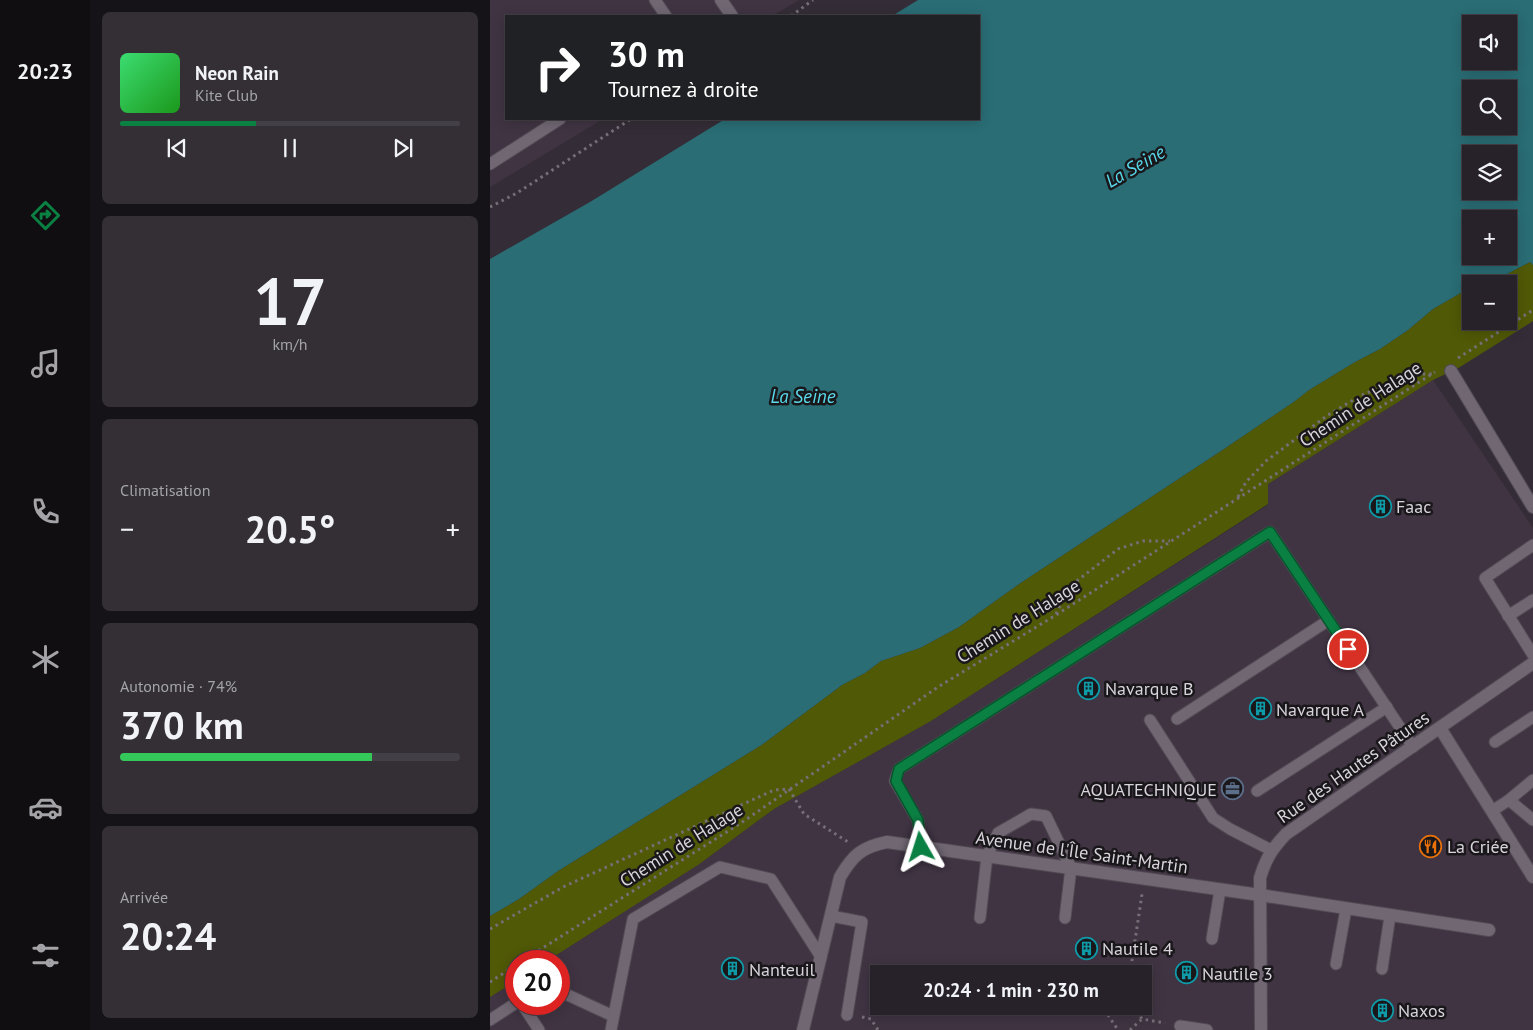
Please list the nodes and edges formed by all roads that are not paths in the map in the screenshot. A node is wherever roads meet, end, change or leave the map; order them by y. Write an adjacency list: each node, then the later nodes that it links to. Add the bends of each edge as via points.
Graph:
1 (655, 0): 3 (lane)
2 (721, 0): 4 (street)
3 (665, 15)
4 (731, 15)
5 (558, 120): 6 (lane)
6 (490, 164)
7 (1448, 367): 8 (street)
8 (1533, 507)
9 (1533, 544): 11 (lane, via 1485,578)
10 (1533, 600): 11 (lane)
11 (1508, 616): 13 (lane)
12 (1329, 620): 15 (lane); 17 (lane); 27 (lane, via 1270,532 899,769 896,781 918,820)
13 (1533, 655)
14 (1533, 663): 19 (street, Rue des Hautes Pâtures)
15 (1387, 707): 21 (lane); 23 (lane)
16 (1533, 717): 20 (lane)
17 (1177, 718)
18 (1150, 720): 28 (lane, via 1213,818)
19 (1440, 728): 21 (street, Rue des Hautes Pâtures); 25 (street)
20 (1495, 742)
21 (1413, 747): 28 (street, Rue des Hautes Pâtures, via 1286,834)
22 (1533, 780): 24 (lane)
23 (1257, 791)
24 (1510, 800): 25 (lane); 26 (lane)
25 (1492, 811): 31 (street)
26 (1533, 820)
27 (921, 847): 29 (street, Avenue de l'Île Saint-Martin); 35 (street, Avenue de l'Île Saint-Martin, via 887,842 858,853 840,877)
28 (1271, 850): 33 (street, Rue des Hautes Pâtures, via 1260,878)
29 (987, 856): 30 (street, Avenue de l'Île Saint-Martin); 30 (lane, via 998,833 1031,814 1046,816); 37 (lane)
30 (1070, 868): 32 (street, Avenue de l'Île Saint-Martin); 38 (lane)
31 (1531, 868)
32 (1220, 890): 33 (street, Avenue de l'Île Saint-Martin); 40 (lane)
33 (1260, 895): 34 (street, Avenue de l'Île Saint-Martin); 55 (street, Rue des Hautes Pâtures)
34 (1346, 909): 36 (street, Avenue de l'Île Saint-Martin); 42 (lane)
35 (831, 916): 41 (street, Avenue de l'Île Saint-Martin); 48 (lane, via 862,922)
36 (1390, 916): 39 (street, Avenue de l'Île Saint-Martin); 43 (lane)
37 (980, 918)
38 (1065, 918)
39 (1488, 930)
40 (1212, 939)
41 (821, 957): 47 (lane, via 771,879 720,867 633,919); 53 (street, Avenue de l'Île Saint-Martin)
42 (1336, 964)
43 (1382, 969)
44 (570, 996): 47 (lane)
45 (505, 1010): 49 (lane)
46 (529, 1015): 51 (lane)
47 (613, 1016): 52 (lane)
48 (848, 1016)
49 (490, 1020)
50 (1176, 1025): 54 (lane)
51 (539, 1030)
52 (611, 1030)
53 (804, 1030)
54 (1207, 1030)
55 (1261, 1030)

